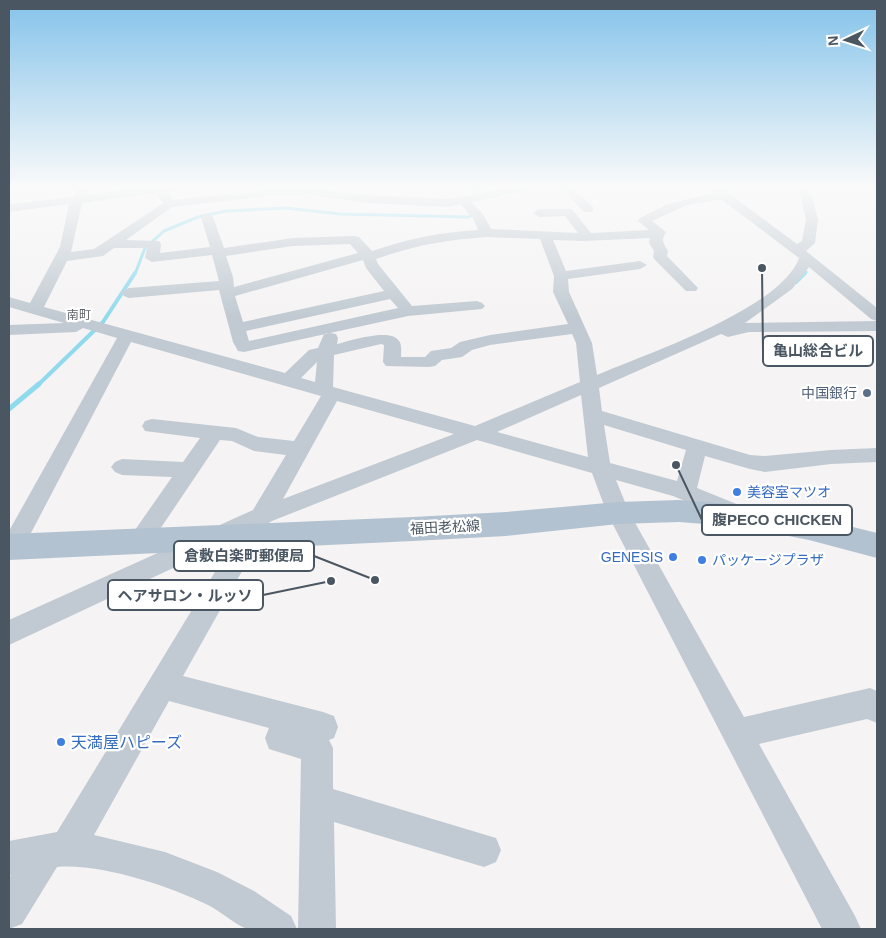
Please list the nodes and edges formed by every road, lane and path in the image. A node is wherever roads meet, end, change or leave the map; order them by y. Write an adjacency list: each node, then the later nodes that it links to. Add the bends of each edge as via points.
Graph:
1 (71, 230): 18 (street)
2 (134, 230): 15 (street)
3 (211, 230): 16 (street)
4 (485, 230): 12 (street)
5 (492, 230): 12 (street)
6 (545, 230): 21 (street)
7 (577, 230): 14 (street)
8 (582, 230): 14 (street)
9 (657, 230): 13 (street, via 660,232)
10 (770, 230): 17 (street)
11 (813, 230): 17 (street)
12 (486, 233): 19 (street, via 430,238)
13 (657, 234): 14 (street); 23 (street, via 660,257)
14 (587, 236)
15 (112, 244): 16 (street, via 154,244 152,258); 18 (street, via 98,253)
16 (218, 251): 19 (street, via 293,242 354,240); 24 (street)
17 (802, 254): 31 (street); 32 (street, via 804,267 799,274)
18 (62, 257): 29 (street)
19 (370, 260): 22 (street); 24 (street); 25 (street)
20 (640, 265): 21 (street)
21 (561, 276): 36 (street, via 561,292)
22 (303, 287)
23 (691, 288)
24 (227, 289): 26 (street); 39 (street)
25 (395, 293): 30 (street); 39 (street)
26 (128, 294)
27 (9, 302): 29 (street)
28 (477, 306): 30 (street)
29 (35, 309): 33 (street)
30 (408, 311): 35 (street)
31 (877, 316)
32 (751, 320): 34 (street); 43 (street, via 724,334 717,330)
33 (97, 326): 37 (street); 38 (street)
34 (877, 326)
35 (333, 327): 39 (street, via 244,347); 40 (street)
36 (577, 328): 40 (street, via 490,340 466,346 456,353 437,355 429,362 392,362 392,342 382,339); 43 (street, via 586,353)
37 (9, 330)
38 (127, 334): 41 (street); 62 (street)
39 (239, 335): 41 (street)
40 (326, 351): 42 (street, via 315,354); 44 (street)
41 (219, 361): 42 (street)
42 (289, 380): 44 (street)
43 (588, 385): 45 (street); 48 (street)
44 (328, 391): 48 (street); 50 (street)
45 (593, 415): 49 (street); 53 (street)
46 (152, 426): 47 (street)
47 (216, 432): 50 (street, via 236,435 254,444); 54 (street)
48 (476, 433): 53 (street); 58 (street)
49 (698, 446): 51 (street, via 764,464); 55 (street)
50 (300, 449): 58 (street)
51 (877, 455)
52 (122, 467): 54 (street)
53 (600, 467): 55 (street); 56 (street)
54 (190, 470): 60 (street)
55 (685, 492): 57 (street)
56 (618, 513): 57 (main road, 福田老松線, via 679,511); 58 (main road, 福田老松線, via 506,524); 67 (street)
57 (743, 516): 61 (main road, 福田老松線)
58 (258, 525): 59 (main road, 福田老松線); 64 (street)
59 (217, 538): 60 (main road, 福田老松線); 63 (street)
60 (140, 540): 62 (main road, 福田老松線)
61 (877, 546)
62 (11, 549)
63 (9, 633)
64 (162, 685): 66 (street); 70 (street)
65 (877, 708): 67 (street, via 870,703)
66 (323, 727)
67 (736, 734): 76 (street)
68 (280, 738): 69 (street, via 317,748)
69 (318, 801): 71 (street); 75 (street)
70 (57, 850): 72 (street); 73 (street); 74 (street, via 100,854 161,867 202,882 251,908)
71 (484, 850)
72 (9, 858)
73 (9, 911)
74 (278, 929)
75 (317, 929)
76 (842, 929)

